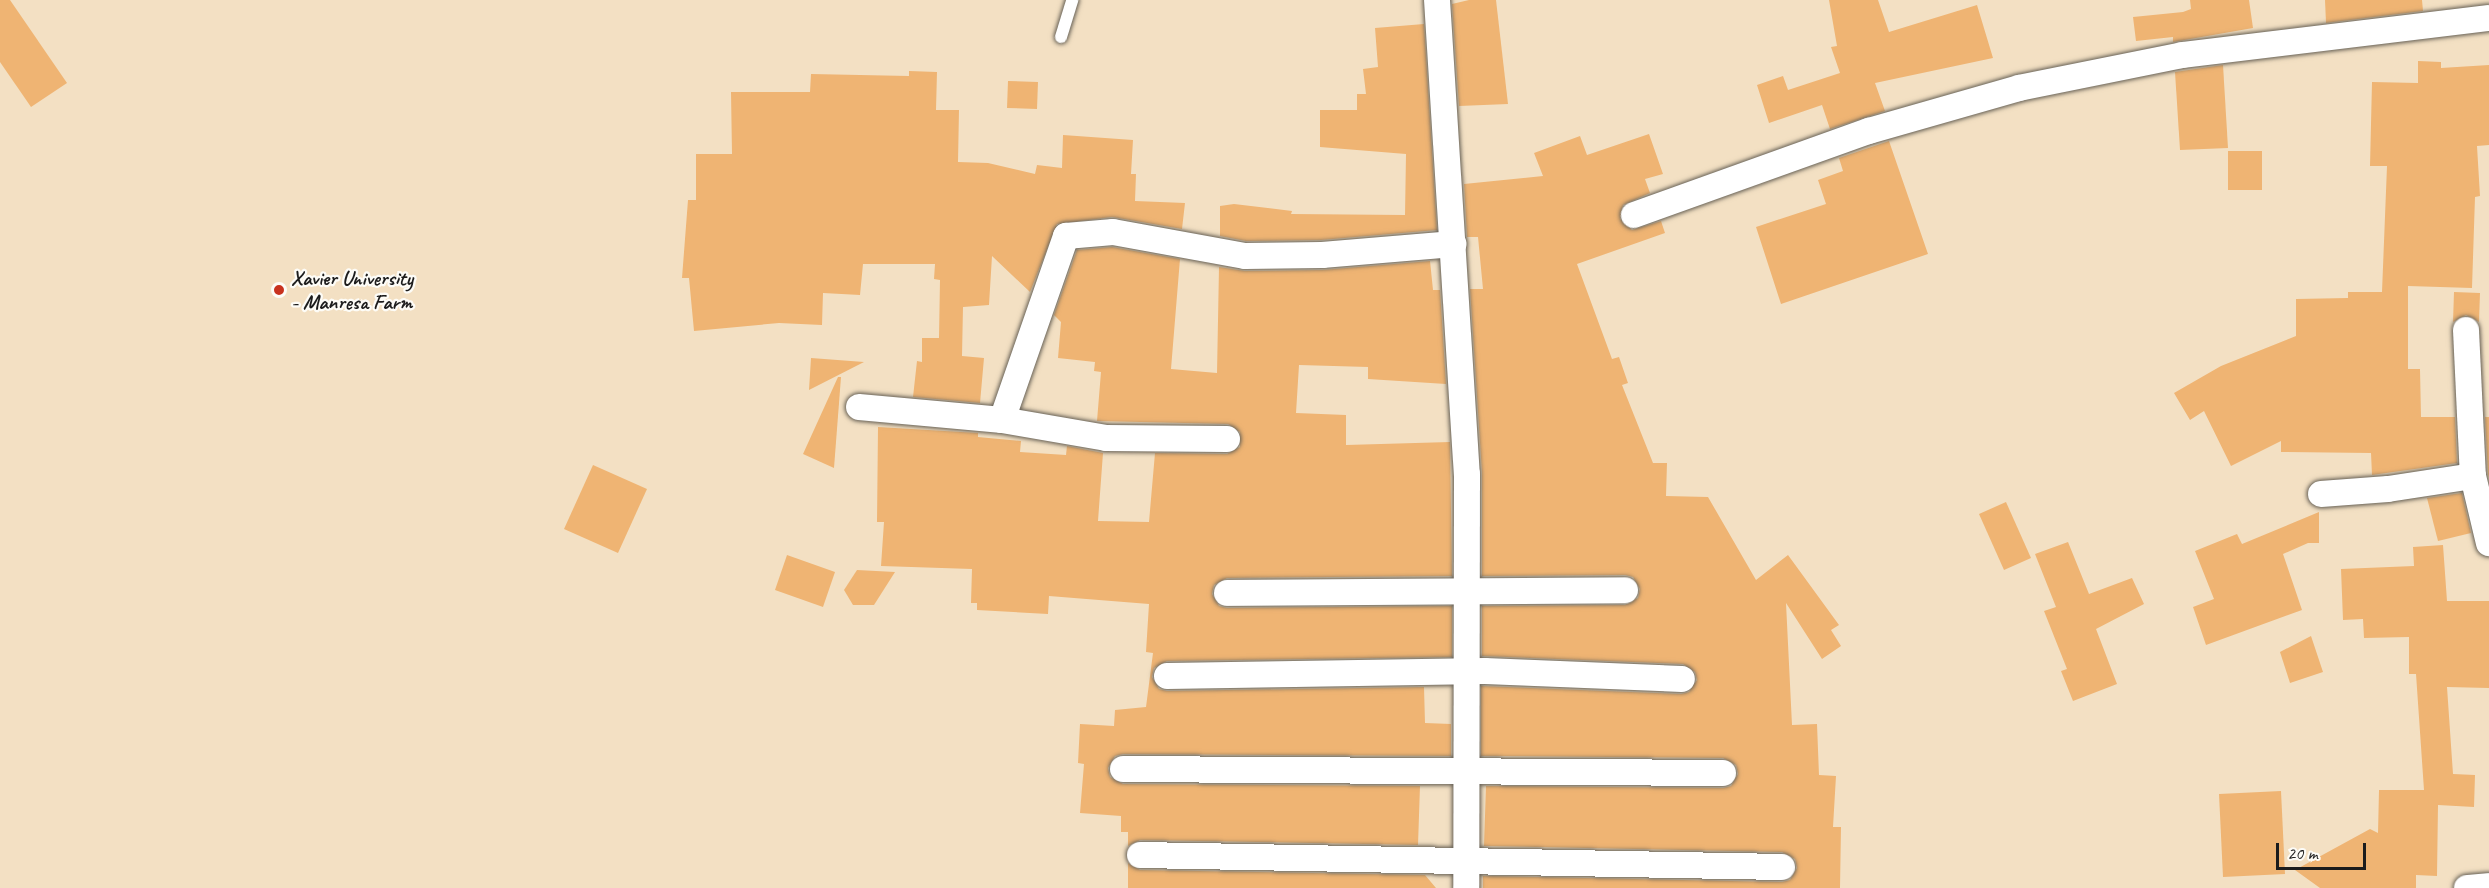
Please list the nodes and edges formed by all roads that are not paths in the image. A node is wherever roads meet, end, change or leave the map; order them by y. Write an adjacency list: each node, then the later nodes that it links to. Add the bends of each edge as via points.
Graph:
1 (1072, 0): 4 (lane)
2 (1437, 0): 6 (street)
3 (2489, 18): 5 (street, via 2182,55 2019,88 1869,131)
4 (1061, 37)
5 (1634, 215)
6 (1454, 244): 9 (street, via 1322,255 1245,256 1113,232 1066,236); 14 (street, via 1467,474)
7 (2466, 330): 11 (street)
8 (859, 407): 9 (street)
9 (1002, 420): 10 (street, via 1106,438)
10 (1227, 439)
11 (2473, 476): 12 (street); 13 (street)
12 (2322, 494)
13 (2489, 543)
14 (1466, 588): 15 (street); 16 (street); 17 (street)
15 (1625, 590)
16 (1227, 593)
17 (1464, 671): 18 (street); 19 (street); 21 (street)
18 (1167, 676)
19 (1682, 679)
20 (1123, 769): 21 (street)
21 (1465, 771): 22 (street); 25 (street)
22 (1723, 773)
23 (1140, 855): 25 (street)
24 (1782, 867): 25 (street)
25 (1466, 876)
26 (2489, 886): 27 (street)
27 (2468, 888)

